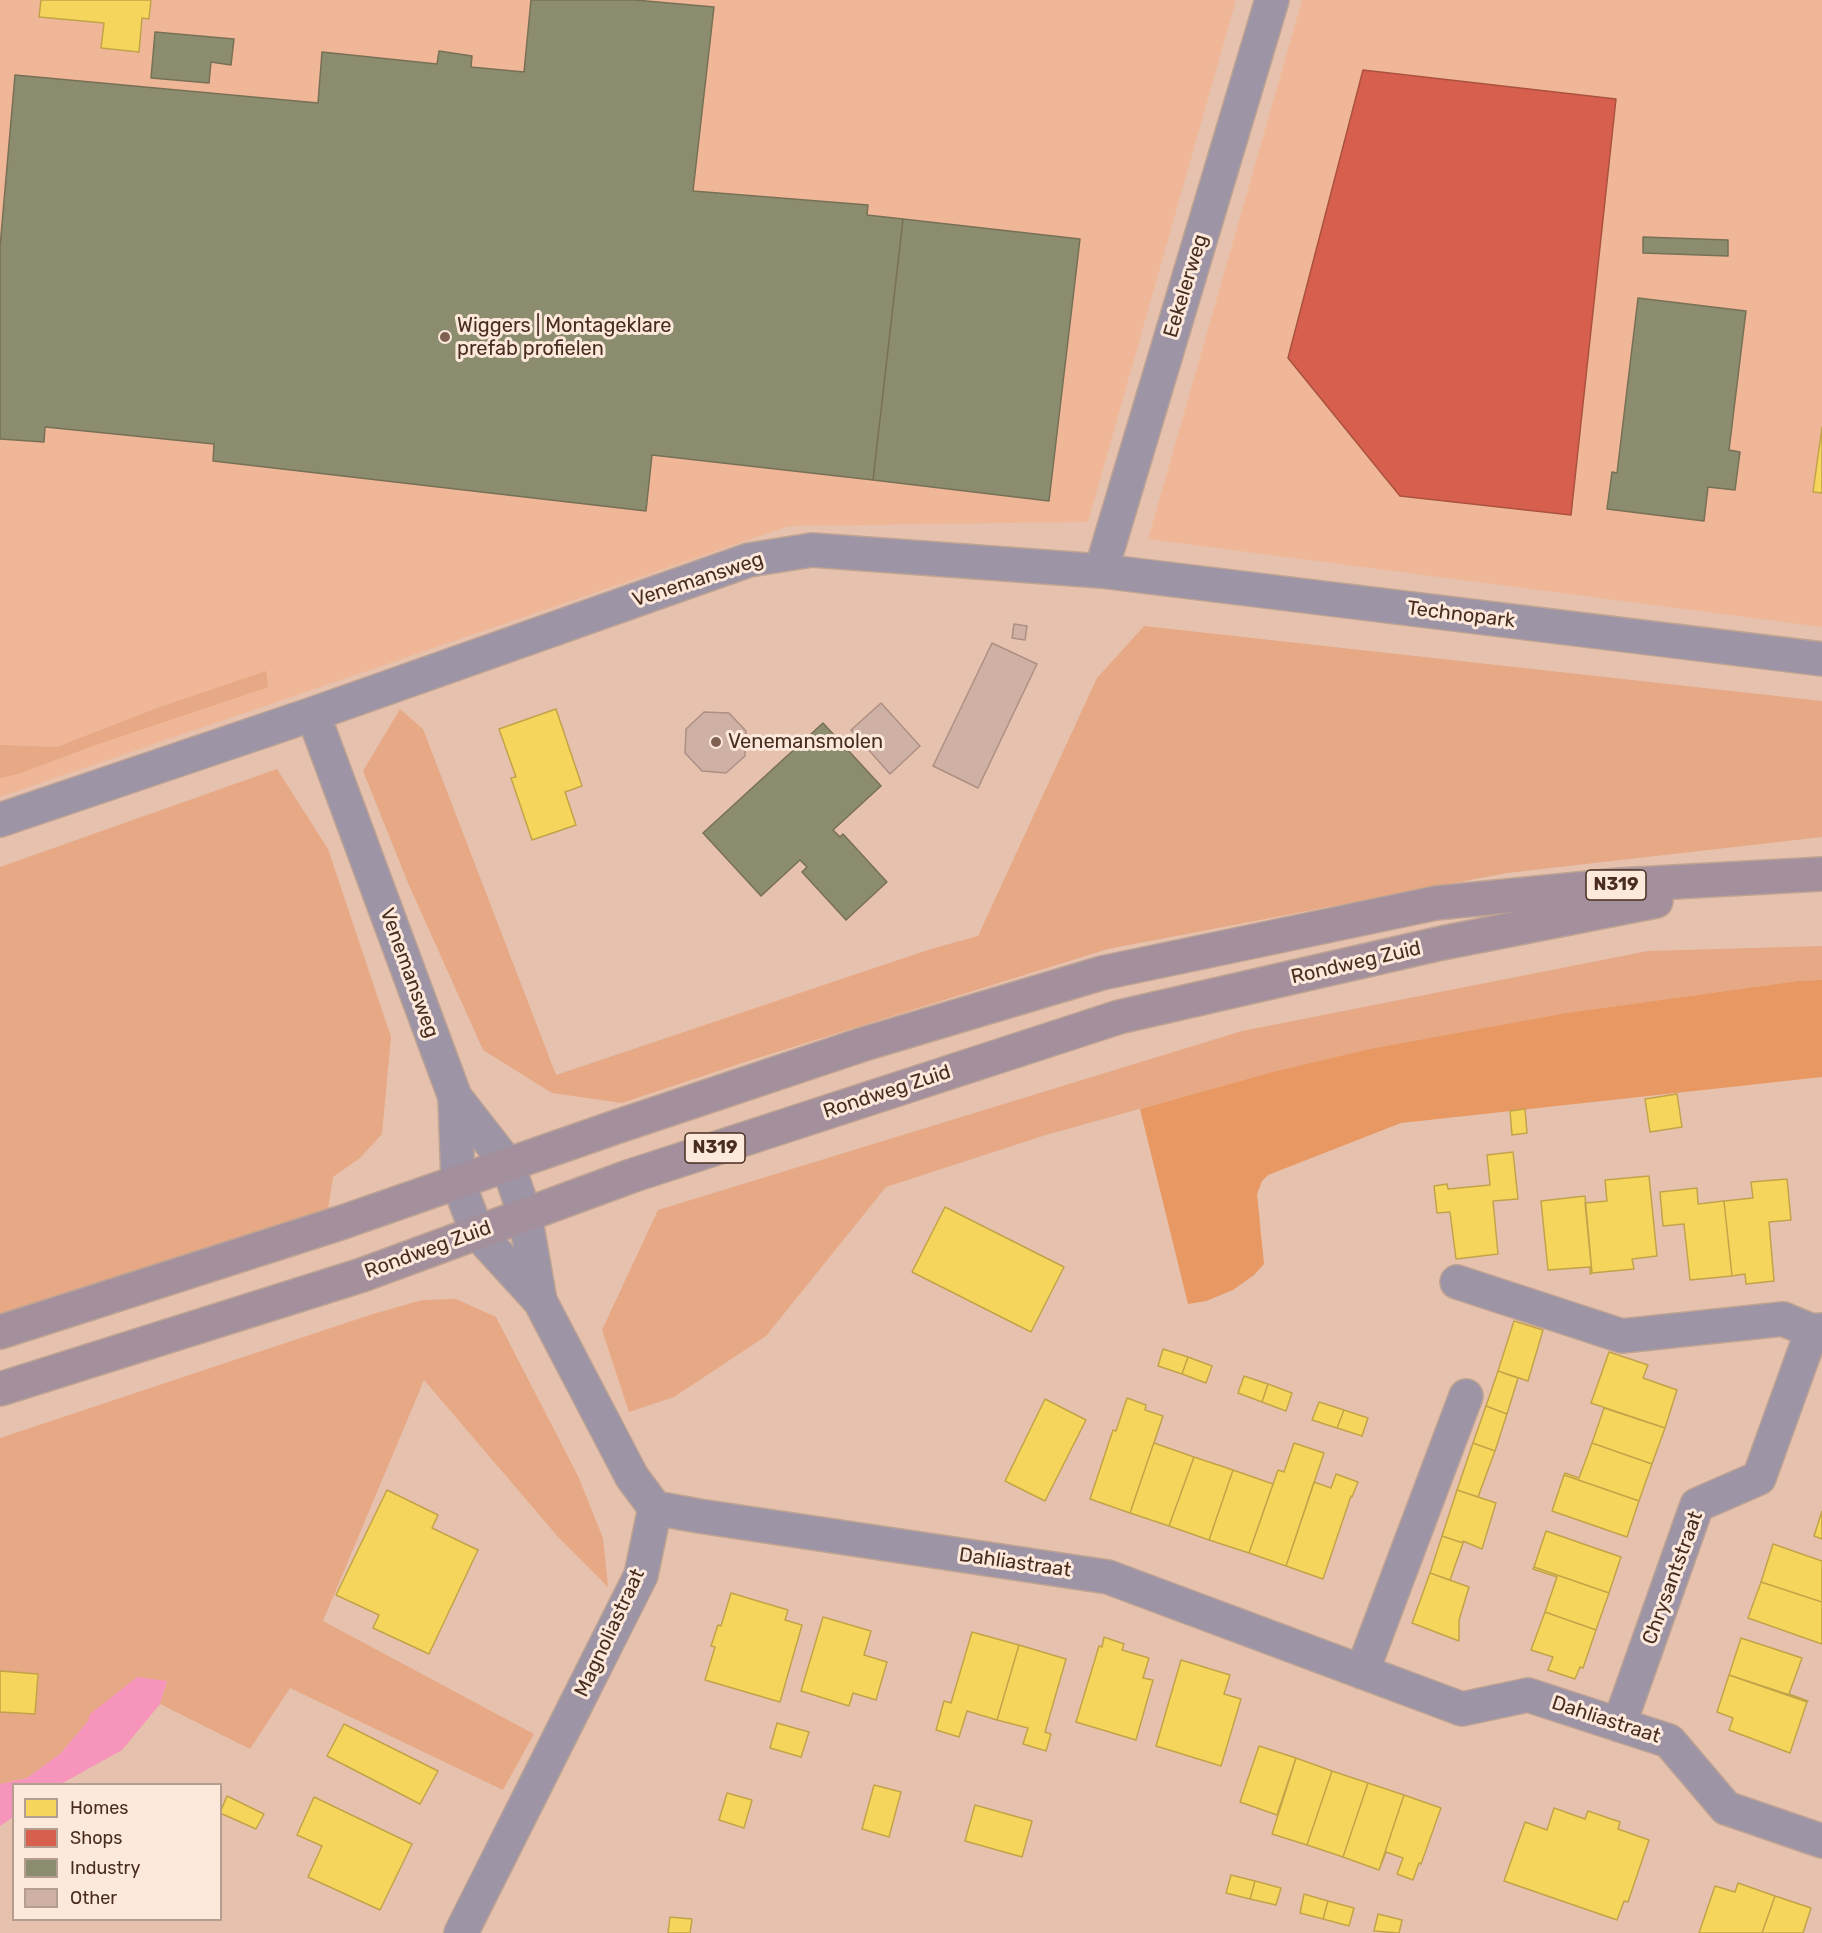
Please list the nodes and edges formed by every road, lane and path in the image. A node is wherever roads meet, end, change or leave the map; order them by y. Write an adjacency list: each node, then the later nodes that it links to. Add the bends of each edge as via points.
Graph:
1 (1272, 0): 2 (street, Eekelerweg)
2 (1101, 571): 3 (street, Technopark); 4 (street, Venemansweg, via 812,550 749,560)
3 (1822, 659)
4 (313, 714): 5 (street, Venemansweg); 7 (street, Venemansweg)
5 (0, 820)
6 (1810, 875): 8 (main road, Rondweg Zuid / N319, via 1618,885 1436,903 1102,973 864,1044); 10 (main road, Rondweg Zuid / N319, via 1453,941 1119,1017 631,1176)
7 (455, 1097): 8 (street, Venemansweg); 9 (street, Venemansweg)
8 (508, 1165): 9 (main road, Rondweg Zuid / N319); 10 (street, Venemansweg)
9 (458, 1182): 11 (street, Venemansweg); 15 (main road, Rondweg Zuid / N319)
10 (525, 1215): 11 (main road, Rondweg Zuid / N319); 13 (street)
11 (477, 1232): 13 (street); 16 (main road, Rondweg Zuid / N319, via 362,1275)
12 (1456, 1282): 14 (street, Chrysantstraat, via 1622,1336 1783,1319)
13 (540, 1301): 18 (street, via 632,1477)
14 (1817, 1330): 20 (street, Chrysantstraat, via 1759,1478 1697,1505)
15 (0, 1332)
16 (0, 1389)
17 (1466, 1396): 19 (street)
18 (655, 1508): 19 (street, Dahliastraat, via 1108,1577); 22 (street, Magnoliastraat, via 641,1575)
19 (1362, 1672): 20 (street, Dahliastraat, via 1462,1709 1528,1695)
20 (1620, 1725): 21 (street, Dahliastraat, via 1669,1741 1726,1808)
21 (1822, 1841)
22 (461, 1933)

